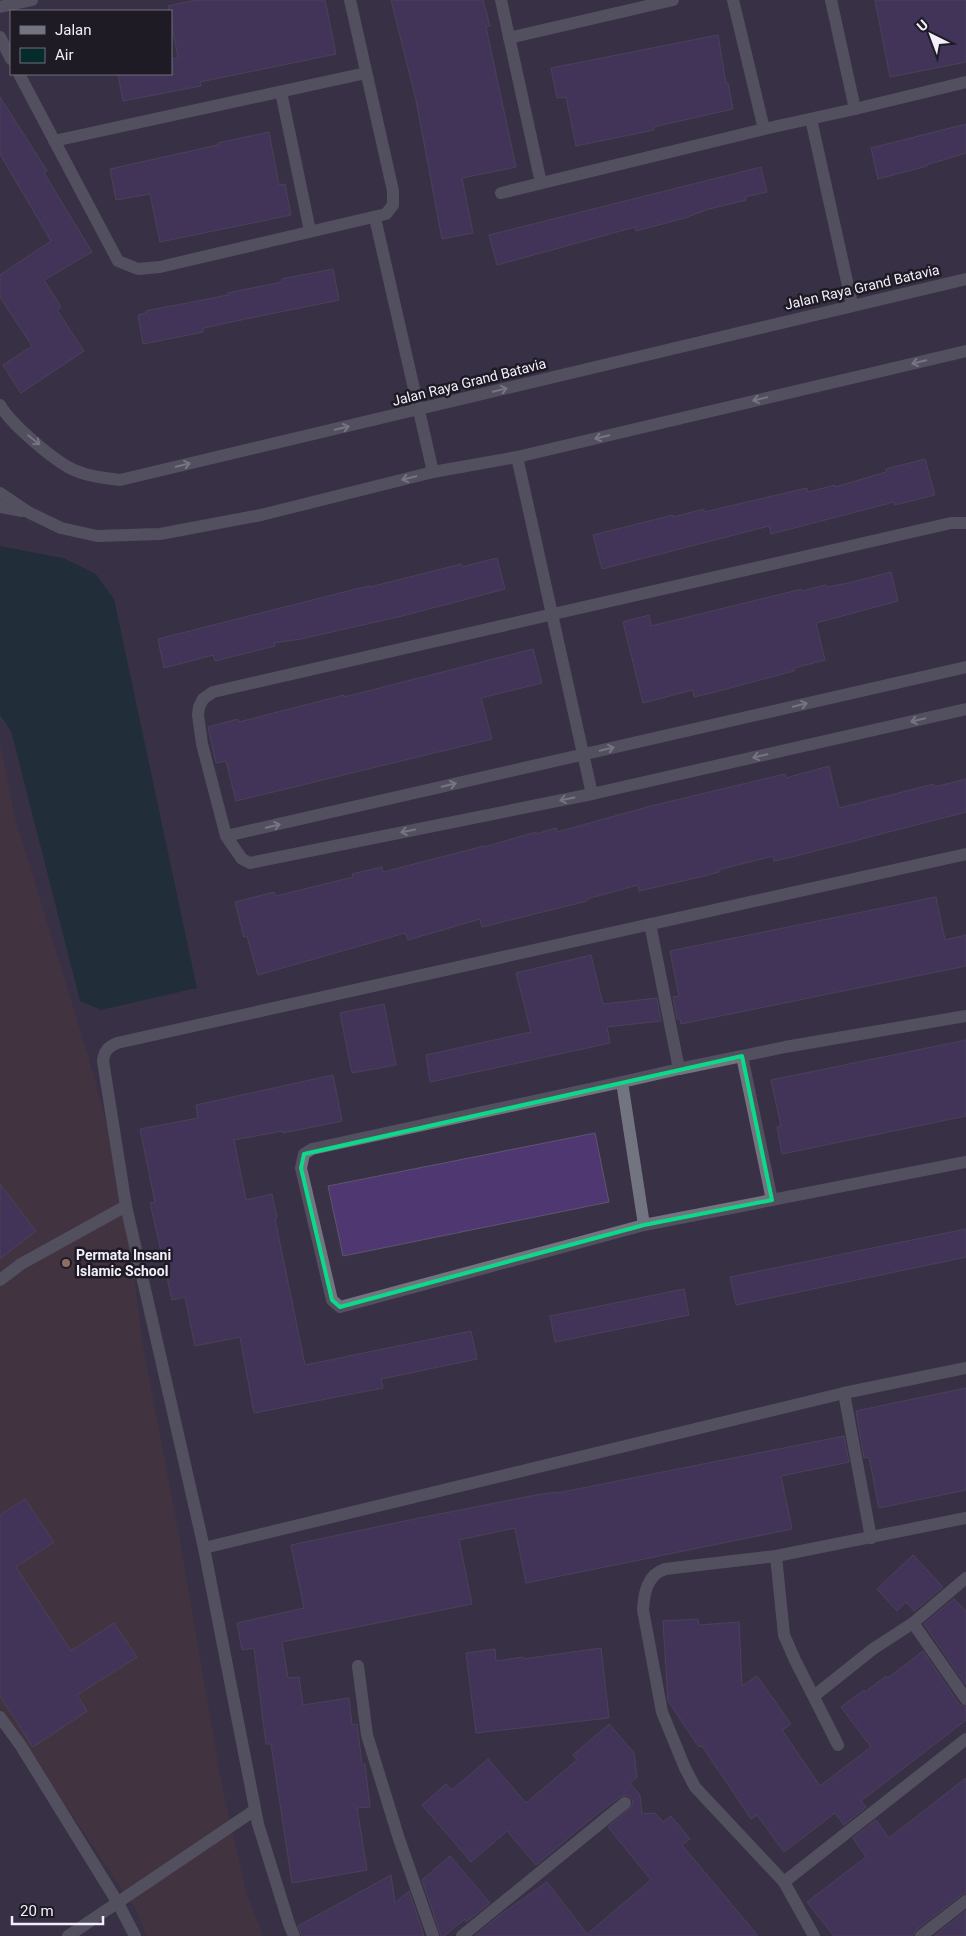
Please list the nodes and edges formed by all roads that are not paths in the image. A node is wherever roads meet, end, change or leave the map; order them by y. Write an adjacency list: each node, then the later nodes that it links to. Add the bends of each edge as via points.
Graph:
1 (32, 0): 7 (street)
2 (350, 0): 11 (street)
3 (501, 0): 9 (street)
4 (673, 0): 9 (street)
5 (733, 0): 17 (street)
6 (831, 0): 15 (street)
7 (0, 7)
8 (0, 37): 10 (street)
9 (510, 38): 19 (street)
10 (10, 57)
11 (366, 73): 14 (street); 21 (street, via 394,199 390,211)
12 (20, 75): 18 (street)
13 (966, 82): 15 (street)
14 (281, 92): 18 (street); 22 (street)
15 (855, 109): 16 (street)
16 (811, 119): 17 (street); 24 (street)
17 (764, 129): 19 (street)
18 (54, 141): 22 (street, via 118,261 138,269 160,267)
19 (541, 183): 20 (street)
20 (501, 193)
21 (375, 218): 22 (street); 27 (street)
22 (310, 231)
23 (966, 279): 24 (street, Jalan Raya Grand Batavia)
24 (852, 304): 27 (street, Jalan Raya Grand Batavia, one-way to 24)
25 (966, 351): 28 (street, one-way to 28)
26 (0, 405): 27 (street, Jalan Raya Grand Batavia, one-way to 27, via 30,438 68,467 120,480)
27 (418, 410): 29 (street)
28 (517, 457): 29 (street); 34 (street)
29 (433, 472): 32 (street, one-way to 32, via 261,515 160,534 97,536 61,528)
30 (0, 493): 32 (street)
31 (0, 507): 32 (street)
32 (28, 512)
33 (966, 523): 34 (street, via 951,523)
34 (552, 614): 37 (street); 39 (street, via 213,692 203,699 198,715 202,744)
35 (966, 667): 37 (street, one-way to 35)
36 (966, 709): 38 (street, one-way to 38)
37 (583, 754): 38 (street); 39 (street, one-way to 37)
38 (592, 794): 39 (street, one-way to 39, via 250,863 242,859)
39 (226, 836)
40 (966, 854): 41 (street)
41 (650, 924): 44 (street); 48 (street, via 109,1047 103,1053 103,1061)
42 (966, 1016): 43 (street)
43 (742, 1056): 44 (street); 47 (street)
44 (680, 1069): 45 (street)
45 (622, 1082): 49 (street); 49 (street, via 312,1149 304,1154 301,1168 332,1300 340,1307)
46 (966, 1162): 47 (street)
47 (772, 1200): 49 (street)
48 (126, 1206): 50 (street, via 21,1264); 55 (street)
49 (644, 1225)
50 (0, 1280)
51 (966, 1368): 52 (street)
52 (844, 1393): 54 (street); 55 (street)
53 (966, 1518): 54 (street)
54 (870, 1538): 56 (street)
55 (204, 1548): 66 (street)
56 (776, 1556): 60 (street, via 784,1635); 67 (street, via 662,1570 648,1583 643,1610 662,1712 685,1768 696,1787)
57 (966, 1578): 58 (street)
58 (913, 1623): 60 (street, via 873,1649); 61 (street)
59 (358, 1666): 73 (street, via 367,1735)
60 (814, 1696): 64 (street)
61 (966, 1699)
62 (0, 1717): 69 (street)
63 (966, 1739): 67 (street)
64 (838, 1745)
65 (625, 1803): 74 (street)
66 (255, 1810): 69 (street); 72 (street)
67 (784, 1882): 75 (street)
68 (966, 1901): 76 (street)
69 (118, 1903): 70 (street); 71 (street)
70 (68, 1936)
71 (135, 1936)
72 (294, 1936)
73 (433, 1936)
74 (462, 1936)
75 (814, 1936)
76 (921, 1936)

